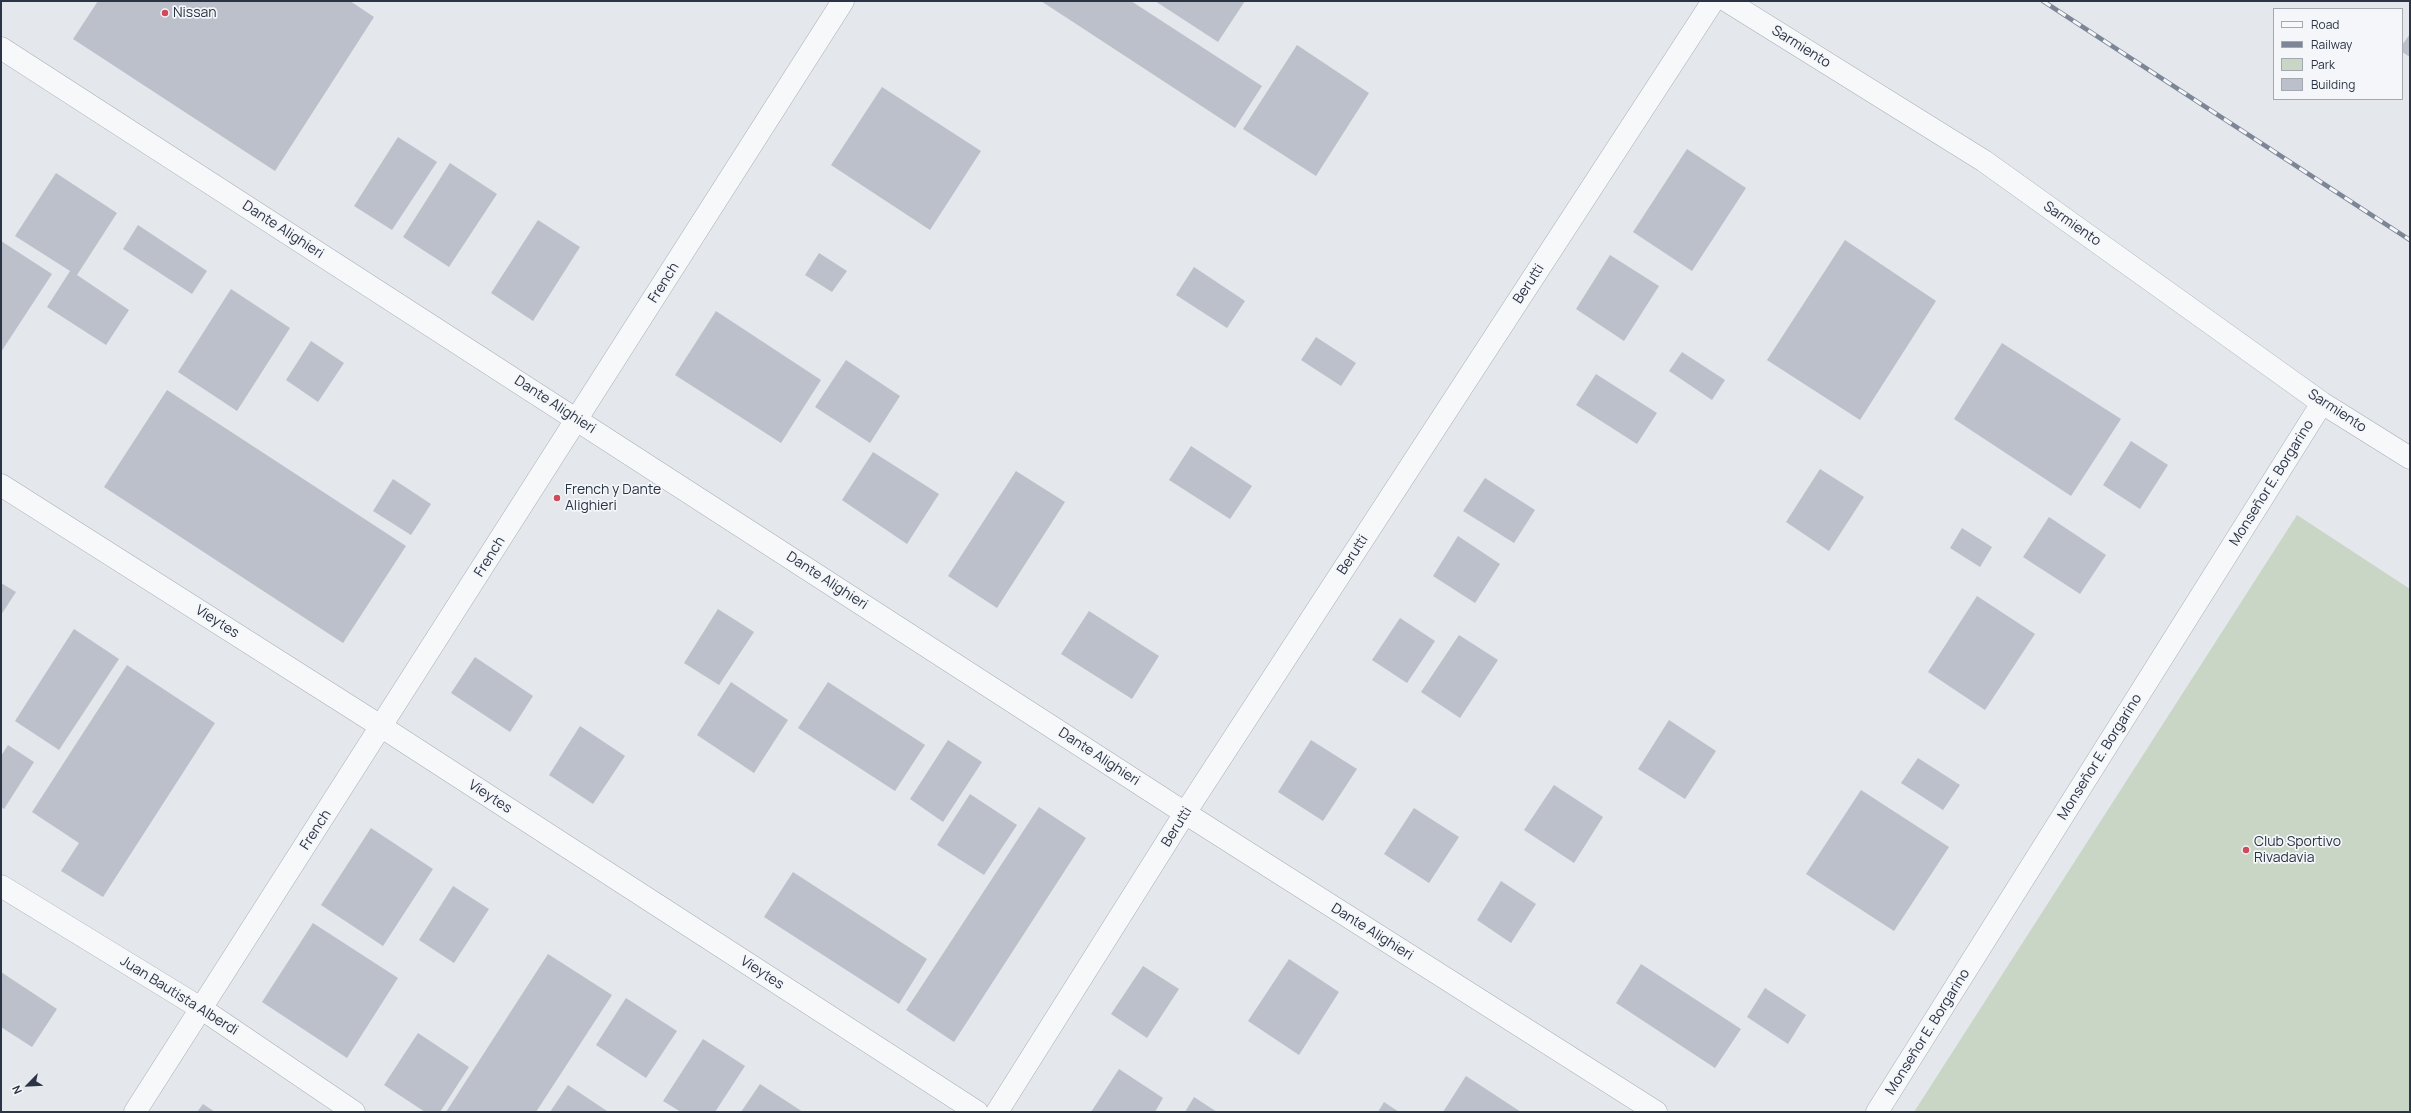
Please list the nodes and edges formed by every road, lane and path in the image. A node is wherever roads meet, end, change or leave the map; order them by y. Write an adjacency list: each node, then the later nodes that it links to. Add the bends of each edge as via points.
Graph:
1 (843, 1): 6 (street, French)
2 (1713, 1): 10 (street, Berutti)
3 (1727, 1): 5 (street, Sarmiento, via 1984,161)
4 (1, 48): 6 (street, Dante Alighieri)
5 (2322, 402): 7 (street, Sarmiento); 18 (street, Monseñor E. Borgarino)
6 (577, 420): 9 (street, French); 10 (street, Dante Alighieri)
7 (2410, 458)
8 (1, 485): 9 (street, Vieytes)
9 (382, 727): 12 (street, French); 15 (street, Vieytes)
10 (1185, 813): 16 (street, Berutti); 17 (street, Dante Alighieri)
11 (1, 886): 12 (street, Juan Bautista Alberdi)
12 (202, 1009): 13 (street, French); 14 (street, Juan Bautista Alberdi)
13 (135, 1112)
14 (354, 1112)
15 (977, 1112)
16 (997, 1112)
17 (1656, 1112)
18 (1878, 1112)

